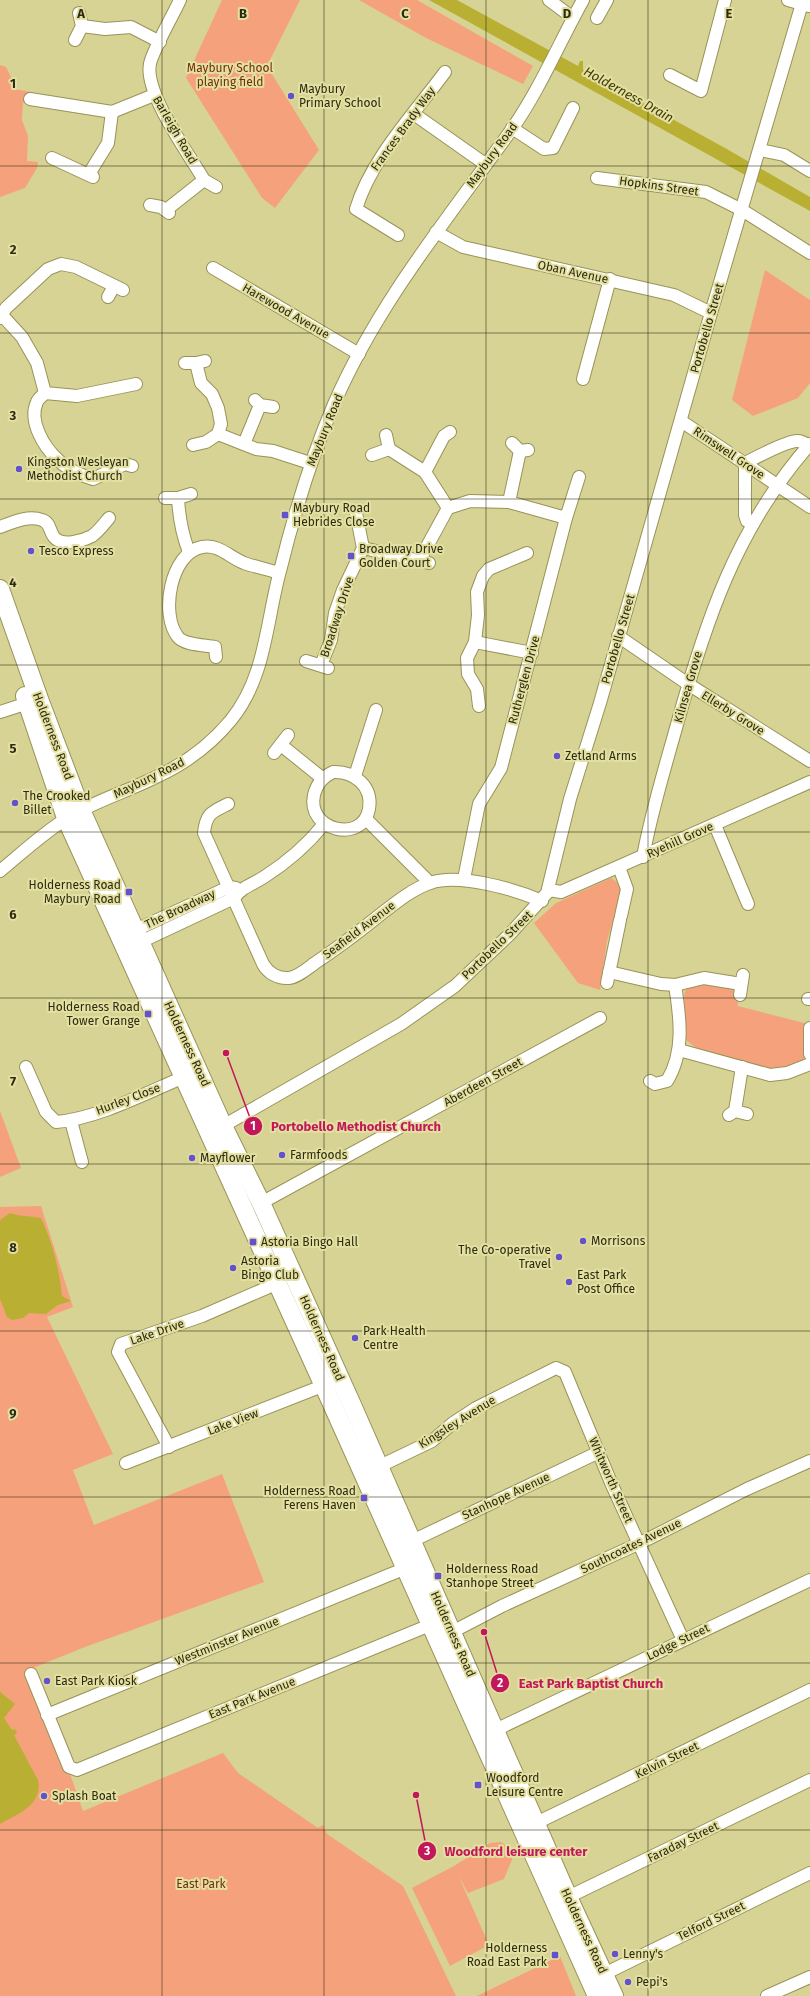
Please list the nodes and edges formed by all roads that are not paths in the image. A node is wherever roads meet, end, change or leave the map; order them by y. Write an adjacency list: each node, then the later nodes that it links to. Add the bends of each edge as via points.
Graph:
1 (180, 0): 13 (street, Barleigh Road)
2 (549, 0): 9 (street)
3 (583, 0): 9 (street, Maybury Road)
4 (607, 0): 10 (street)
5 (725, 0): 15 (street, via 701,91)
6 (788, 0): 7 (street)
7 (805, 3): 22 (street, Portobello Street)
8 (80, 13): 11 (street)
9 (573, 18): 21 (street, Maybury Road)
10 (597, 18)
11 (82, 26): 12 (street); 13 (street, via 105,29 131,27)
12 (74, 40)
13 (160, 42): 16 (street, Barleigh Road, via 150,61 148,76)
14 (445, 72): 20 (street, Frances Brady Way)
15 (670, 75)
16 (154, 95): 19 (street); 27 (street, Barleigh Road)
17 (38, 97): 19 (street)
18 (573, 108): 21 (street, via 553,148 544,149)
19 (112, 112): 23 (street, via 108,143 91,176)
20 (414, 114): 24 (street); 32 (street, Frances Brady Way, via 378,160 362,191 356,210)
21 (512, 128): 24 (street, Maybury Road)
22 (758, 156): 25 (street, via 784,155); 30 (street, Portobello Street)
23 (52, 158)
24 (485, 164): 31 (street, Maybury Road)
25 (810, 171)
26 (597, 178): 30 (street, Hopkins Street, via 706,192)
27 (204, 180): 28 (street, Barleigh Road); 29 (street, via 167,212)
28 (216, 187)
29 (150, 205)
30 (742, 210): 33 (street, Hopkins Street); 37 (street, Portobello Street)
31 (436, 232): 35 (street, Oban Avenue, via 463,247); 39 (street, Maybury Road, via 396,291)
32 (398, 235)
33 (810, 253)
34 (213, 268): 39 (street, Harewood Avenue)
35 (610, 279): 37 (street, Oban Avenue, via 674,295); 41 (street)
36 (108, 297): 38 (street, via 119,288 76,267 61,264 48,269 6,308)
37 (711, 313): 45 (street, Portobello Street)
38 (1, 316): 43 (street, via 22,337 37,363)
39 (359, 354): 55 (street, Maybury Road, via 334,403)
40 (195, 362): 47 (street, via 201,383 212,394 218,408 221,424)
41 (583, 379)
42 (136, 384): 43 (street, via 114,384 77,396)
43 (45, 393): 57 (street, via 37,401 34,417 41,439 57,460 76,473 93,480 125,464)
44 (273, 407): 49 (street, via 257,402)
45 (681, 421): 56 (street, Rimswell Grove); 78 (street, Portobello Street)
46 (443, 432): 58 (street)
47 (218, 434): 49 (street); 51 (street)
48 (386, 435): 53 (street)
49 (244, 444): 55 (street, via 256,450 273,451)
50 (809, 445): 56 (street, Kilnsea Grove, via 796,440); 60 (street, Kilnsea Grove)
51 (199, 446)
52 (520, 448): 64 (street)
53 (389, 449): 54 (street); 58 (street)
54 (372, 455)
55 (310, 463): 75 (street, Maybury Road)
56 (745, 463): 60 (street, Rimswell Grove); 70 (street, via 745,515 747,521)
57 (132, 466)
58 (424, 472): 66 (street)
59 (579, 477): 68 (street, Rutherglen Drive)
60 (777, 485): 65 (street, Rimswell Grove); 70 (street, Kilnsea Grove)
61 (191, 494): 63 (street)
62 (165, 498): 63 (street)
63 (178, 498): 73 (street, via 179,518)
64 (509, 502): 66 (street, via 470,501); 68 (street)
65 (810, 507)
66 (448, 508): 72 (street, via 424,562)
67 (110, 517): 71 (street, via 92,536 67,542 59,541 53,536 50,525 42,519 34,518)
68 (566, 518): 80 (street, Rutherglen Drive)
69 (354, 519): 72 (street)
70 (753, 524): 83 (street, Kilnsea Grove, via 722,585)
71 (0, 526)
72 (363, 548): 82 (street, Broadway Drive, via 335,613 325,666)
73 (189, 552): 75 (street, via 202,547 222,550 243,563); 81 (street, via 172,580 168,599 172,622 177,636 182,640 215,647)
74 (526, 553): 79 (street, via 490,568 483,576 477,592 478,616)
75 (279, 573): 94 (street, Maybury Road, via 257,676 245,700 230,721 189,758 160,776)
76 (0, 589): 84 (highway, Holderness Road)
77 (0, 623): 84 (highway, Holderness Road)
78 (618, 636): 83 (street, Ellerby Grove); 103 (street, Portobello Street, via 570,799)
79 (474, 642): 80 (street); 85 (street, via 467,658 468,674 477,689)
80 (532, 653): 101 (street, Rutherglen Drive, via 501,768 480,804)
81 (216, 657)
82 (306, 661)
83 (688, 684): 89 (street, Ellerby Grove); 98 (street, Kilnsea Grove, via 650,820)
84 (33, 702): 87 (street); 94 (highway, Holderness Road)
85 (479, 706)
86 (376, 710): 90 (street)
87 (0, 712)
88 (281, 744): 91 (street)
89 (810, 761)
90 (355, 776): 91 (street, via 333,772); 95 (street, via 365,786 370,798)
91 (322, 778): 96 (street, via 315,789 312,803)
92 (810, 782): 97 (street, Ryehill Grove)
93 (221, 806): 104 (street, via 210,813 205,822 204,833)
94 (74, 814): 100 (street, Maybury Road); 107 (highway, Holderness Road)
95 (366, 819): 96 (street, via 356,827 345,830 334,829); 102 (street)
96 (324, 824): 104 (street, The Broadway, via 296,853 264,877)
97 (715, 825): 98 (street, Ryehill Grove); 106 (street)
98 (643, 857): 99 (street, Ryehill Grove)
99 (619, 867): 103 (street, Ryehill Grove, via 560,892); 108 (street, via 627,889 608,978)
100 (0, 871)
101 (464, 879): 102 (street, Seafield Avenue, via 452,878); 105 (street, Seafield Avenue)
102 (430, 883): 104 (street, Seafield Avenue, via 408,894 340,947 289,978 277,976 267,970)
103 (549, 890): 105 (street, Portobello Street)
104 (234, 891): 107 (street, The Broadway)
105 (542, 901): 121 (street, Portobello Street, via 449,990 401,1024)
106 (748, 904)
107 (130, 940): 117 (highway, Holderness Road); 121 (highway, Holderness Road)
108 (675, 985): 109 (street, via 704,978); 112 (street)
109 (741, 985)
110 (600, 1018): 123 (street, Aberdeen Street)
111 (810, 1028): 113 (street)
112 (679, 1050): 116 (street); 118 (street, via 672,1073 667,1080)
113 (810, 1054)
114 (810, 1064): 116 (street, via 787,1073 770,1075)
115 (26, 1067): 120 (street, Hurley Close, via 46,1112 56,1122)
116 (742, 1067): 119 (street, via 732,1113)
117 (184, 1077): 120 (street, Hurley Close, via 126,1102); 124 (highway, Holderness Road)
118 (658, 1085)
119 (747, 1114)
120 (71, 1121): 122 (street)
121 (223, 1126): 123 (highway, Holderness Road)
122 (82, 1162)
123 (261, 1203): 126 (highway, Holderness Road)
124 (278, 1283): 126 (highway, Holderness Road); 127 (street, Lake Drive, via 202,1316 121,1344 118,1352)
125 (556, 1368): 128 (street, Whitworth Street, via 564,1372); 131 (street, Kingsley Avenue, via 476,1408 432,1441)
126 (332, 1382): 127 (street, Lake View); 131 (highway, Holderness Road); 134 (highway, Holderness Road)
127 (169, 1447): 130 (street, Lake View)
128 (599, 1452): 132 (street, Stanhope Avenue); 133 (street, Whitworth Street)
129 (810, 1462): 133 (street, Southcoates Avenue, via 747,1489)
130 (126, 1463)
131 (380, 1466): 132 (highway, Holderness Road)
132 (412, 1541): 137 (highway, Holderness Road)
133 (640, 1544): 137 (street, Southcoates Avenue, via 502,1606); 138 (street, Whitworth Street)
134 (406, 1568): 136 (highway, Holderness Road); 141 (street, Westminster Avenue)
135 (810, 1580): 138 (street, Lodge Street)
136 (430, 1625): 141 (street, East Park Avenue, via 77,1770 69,1767); 142 (highway, Holderness Road)
137 (452, 1632): 142 (highway, Holderness Road)
138 (683, 1640): 142 (street, Lodge Street)
139 (31, 1674): 141 (street)
140 (810, 1690): 144 (street, Kelvin Street)
141 (48, 1715)
142 (488, 1733): 144 (highway, Holderness Road)
143 (810, 1780): 146 (street, Faraday Street)
144 (530, 1826): 146 (highway, Holderness Road)
145 (810, 1872): 148 (street, Telford Street)
146 (562, 1900): 148 (highway, Holderness Road)
147 (810, 1977): 150 (street)
148 (597, 1984): 149 (highway, Holderness Road)
149 (614, 1996)
150 (767, 1996)

